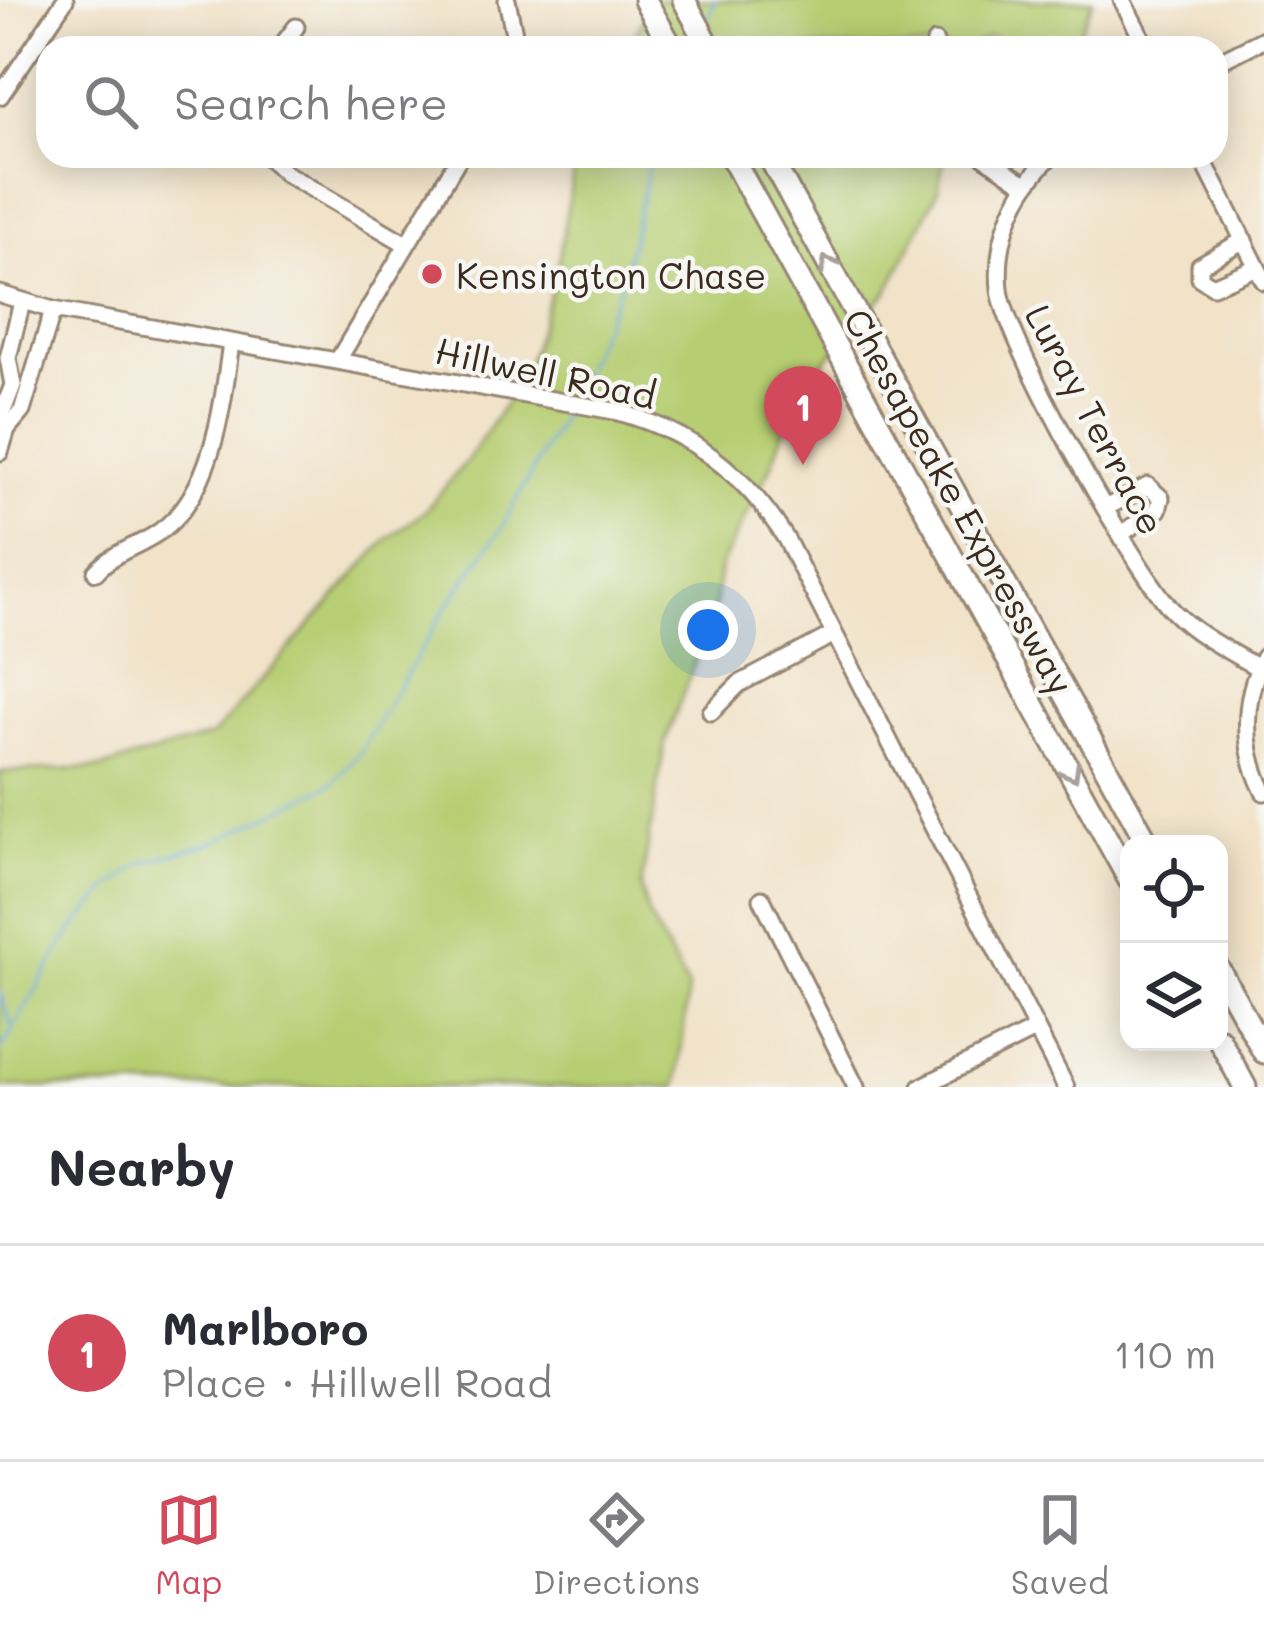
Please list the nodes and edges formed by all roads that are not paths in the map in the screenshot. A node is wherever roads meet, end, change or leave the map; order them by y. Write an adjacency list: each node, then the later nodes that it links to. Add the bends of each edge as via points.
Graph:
1 (65, 0): 7 (street)
2 (507, 0): 9 (street)
3 (645, 0): 10 (highway)
4 (1122, 0): 12 (street)
5 (689, 8): 11 (highway)
6 (296, 27): 8 (street)
7 (41, 36)
8 (289, 36)
9 (514, 36)
10 (665, 36)
11 (704, 36)
12 (1141, 36)
13 (1264, 39): 15 (street)
14 (36, 43): 16 (street)
15 (1228, 57)
16 (0, 96)
17 (280, 168): 26 (street)
18 (453, 168): 26 (street)
19 (738, 168): 43 (highway, Chesapeake Expressway, one-way to 43)
20 (777, 168): 42 (highway, Chesapeake Expressway, one-way to 20)
21 (1001, 168): 24 (street)
22 (1040, 168): 24 (street, Luray Terrace)
23 (1207, 168): 25 (street)
24 (1025, 184): 35 (street, Luray Terrace, via 999,260 1006,321)
25 (1244, 240): 27 (street); 27 (street, via 1200,265 1200,278 1213,286)
26 (406, 244): 32 (street)
27 (1261, 274)
28 (0, 294): 29 (street, Hillwell Road)
29 (22, 302): 30 (street, Hillwell Road); 33 (street, via 8,358 13,385)
30 (53, 310): 31 (street, Hillwell Road); 34 (street, via 22,411)
31 (231, 342): 32 (street, Hillwell Road); 37 (street, via 223,403 189,496 159,532)
32 (338, 360): 38 (street, Hillwell Road, via 614,411 694,443 753,492)
33 (0, 419)
34 (0, 452)
35 (1107, 507): 36 (street, Luray Terrace); 36 (street, via 1148,486 1161,498 1158,510)
36 (1122, 533): 39 (street, Luray Terrace, via 1176,614)
37 (96, 572)
38 (834, 634): 40 (street, via 739,684); 46 (street, Hillwell Road)
39 (1261, 663): 41 (street, via 1247,732)
40 (711, 712)
41 (1264, 792)
42 (1143, 835)
43 (1120, 863)
44 (762, 899): 49 (street)
45 (1228, 986): 48 (highway)
46 (1036, 1029): 50 (street); 51 (street, Hillwell Road)
47 (1225, 1051): 52 (highway)
48 (1264, 1052)
49 (856, 1087)
50 (921, 1087)
51 (1066, 1087)
52 (1244, 1087)

